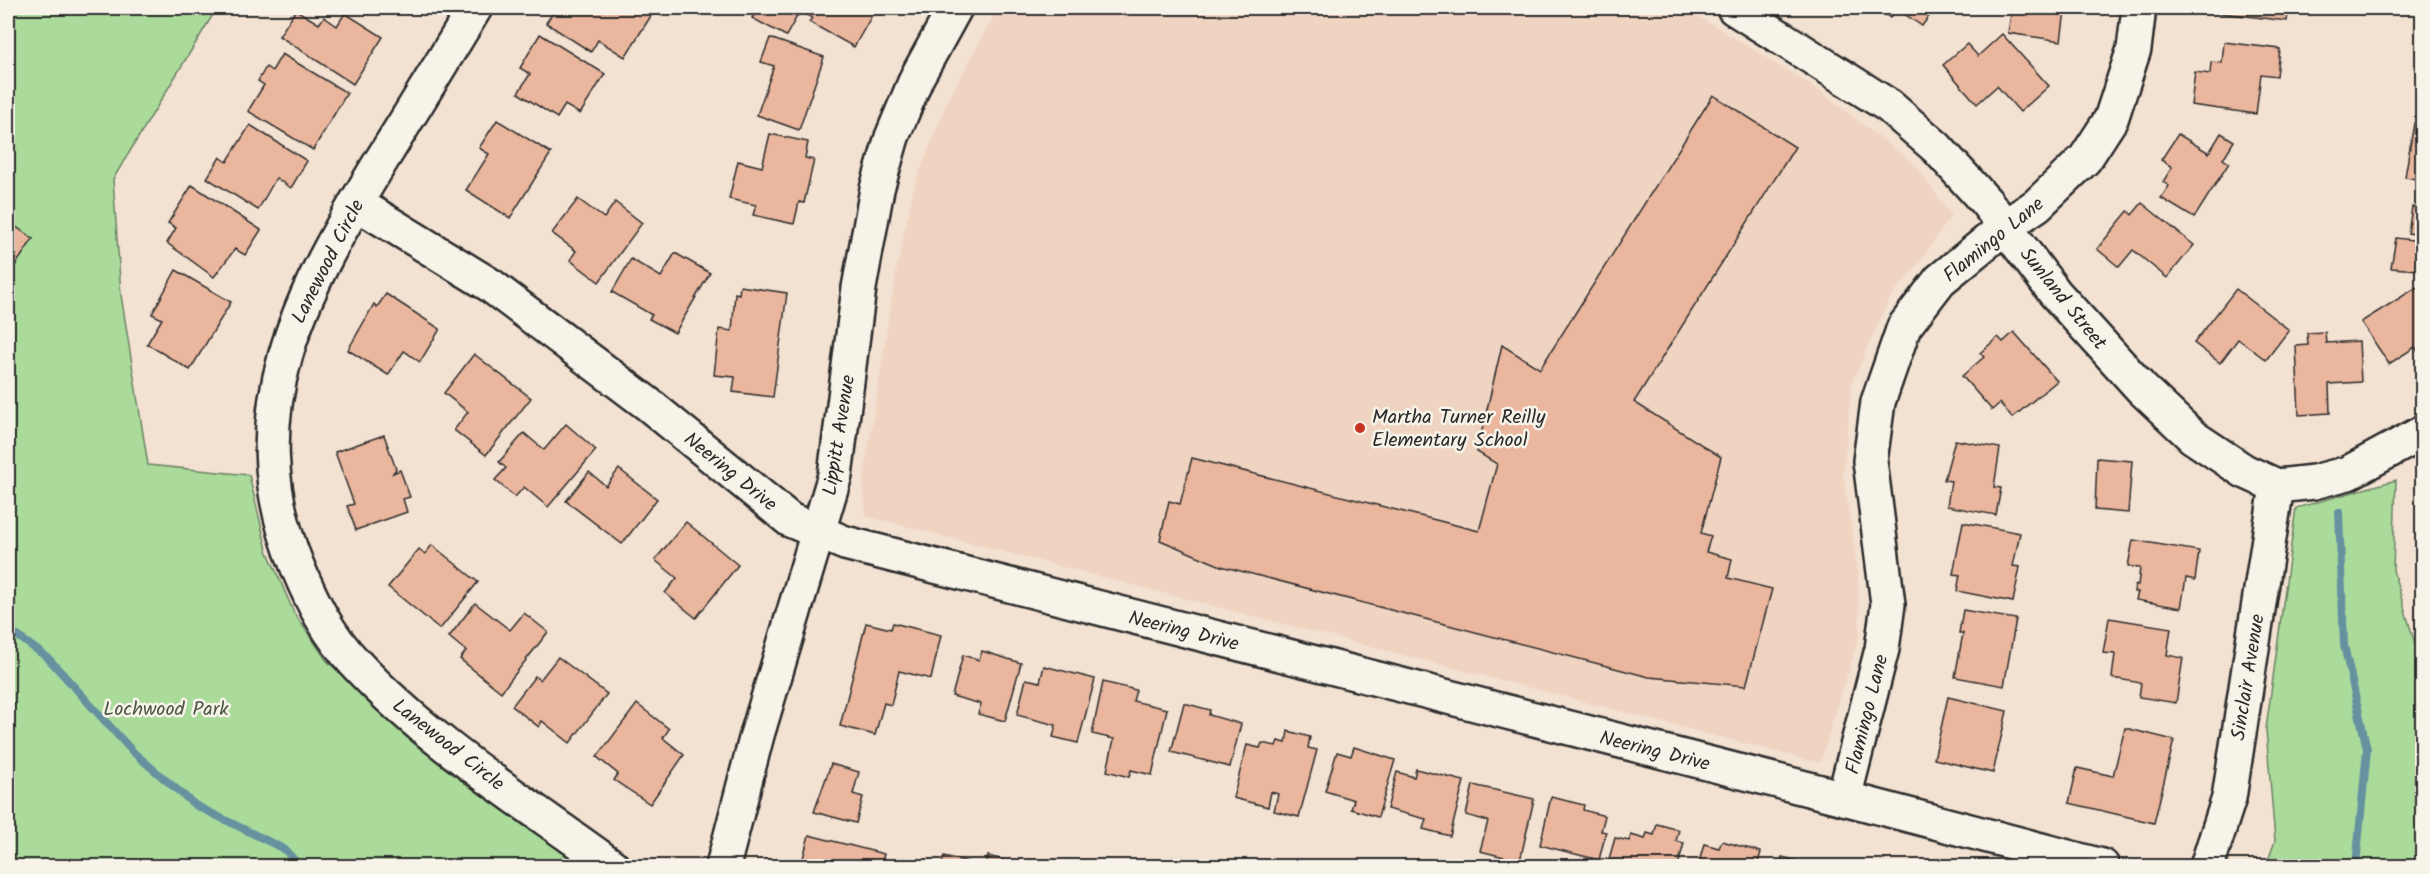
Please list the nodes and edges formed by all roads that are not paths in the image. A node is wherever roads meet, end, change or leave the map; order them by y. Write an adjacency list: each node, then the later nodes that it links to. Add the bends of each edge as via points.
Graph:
1 (476, 8): 5 (street, Lanewood Circle)
2 (955, 8): 9 (street, Lippitt Avenue, via 916,77 877,189 861,279 836,475)
3 (1734, 8): 6 (street, Sunland Street, via 1897,112 1937,148)
4 (2139, 8): 6 (street, Flamingo Lane, via 2134,50 2111,119 2085,159 2037,205)
5 (356, 203): 9 (street, Neering Drive, via 490,285 648,404 790,519); 11 (street, Lanewood Circle, via 295,322 278,379 274,472 286,540 319,616 353,662 412,720)
6 (2006, 226): 8 (street, Sunland Street, via 2055,293 2142,389 2193,436 2244,471); 10 (street, Flamingo Lane, via 1940,280 1904,327 1878,402 1870,461 1888,604 1882,650)
7 (2422, 432): 8 (street, via 2348,473)
8 (2277, 486): 14 (street, Sinclair Avenue, via 2229,798)
9 (819, 532): 10 (street, Neering Drive, via 851,544); 12 (street, Lippitt Avenue, via 757,735)
10 (1844, 798): 13 (street, Neering Drive)
11 (612, 867)
12 (723, 867)
13 (2102, 867)
14 (2207, 867)

